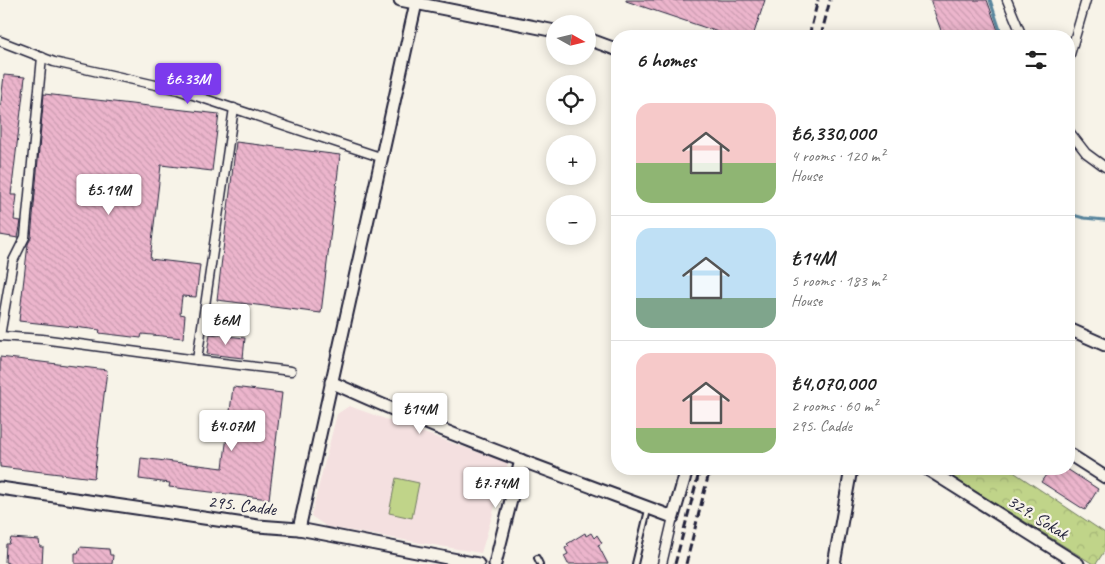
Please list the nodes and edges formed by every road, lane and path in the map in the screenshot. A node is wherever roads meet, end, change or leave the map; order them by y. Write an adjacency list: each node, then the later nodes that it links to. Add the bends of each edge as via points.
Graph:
1 (400, 0): 4 (street)
2 (1007, 0): 6 (street)
3 (1086, 0): 7 (street)
4 (416, 2): 5 (street); 14 (street)
5 (546, 29)
6 (1020, 30)
7 (1075, 38)
8 (0, 41): 11 (street)
9 (596, 42): 10 (street)
10 (611, 47)
11 (42, 57): 12 (street, via 178,90); 17 (street, via 25,237 13,261)
12 (234, 108): 14 (street); 19 (street)
13 (1075, 139): 15 (street, via 1086,153)
14 (380, 157): 21 (street)
15 (1105, 167)
16 (1075, 332): 18 (street)
17 (0, 336): 19 (street)
18 (1105, 345)
19 (197, 360): 20 (street)
20 (291, 371)
21 (331, 382): 23 (street); 31 (street)
22 (1075, 458): 27 (street)
23 (521, 460): 29 (street); 34 (street)
24 (685, 475): 30 (street)
25 (850, 475): 38 (street)
26 (937, 475): 39 (street, 329. Sokak)
27 (1105, 476)
28 (0, 488): 31 (street, 295. Cadde, via 258,526)
29 (649, 508): 30 (street); 36 (lane)
30 (673, 517): 37 (street)
31 (300, 529): 33 (street, 295. Cadde)
32 (537, 558): 35 (lane)
33 (478, 564)
34 (495, 564)
35 (540, 564)
36 (635, 564)
37 (662, 564)
38 (834, 564)
39 (1078, 564)

